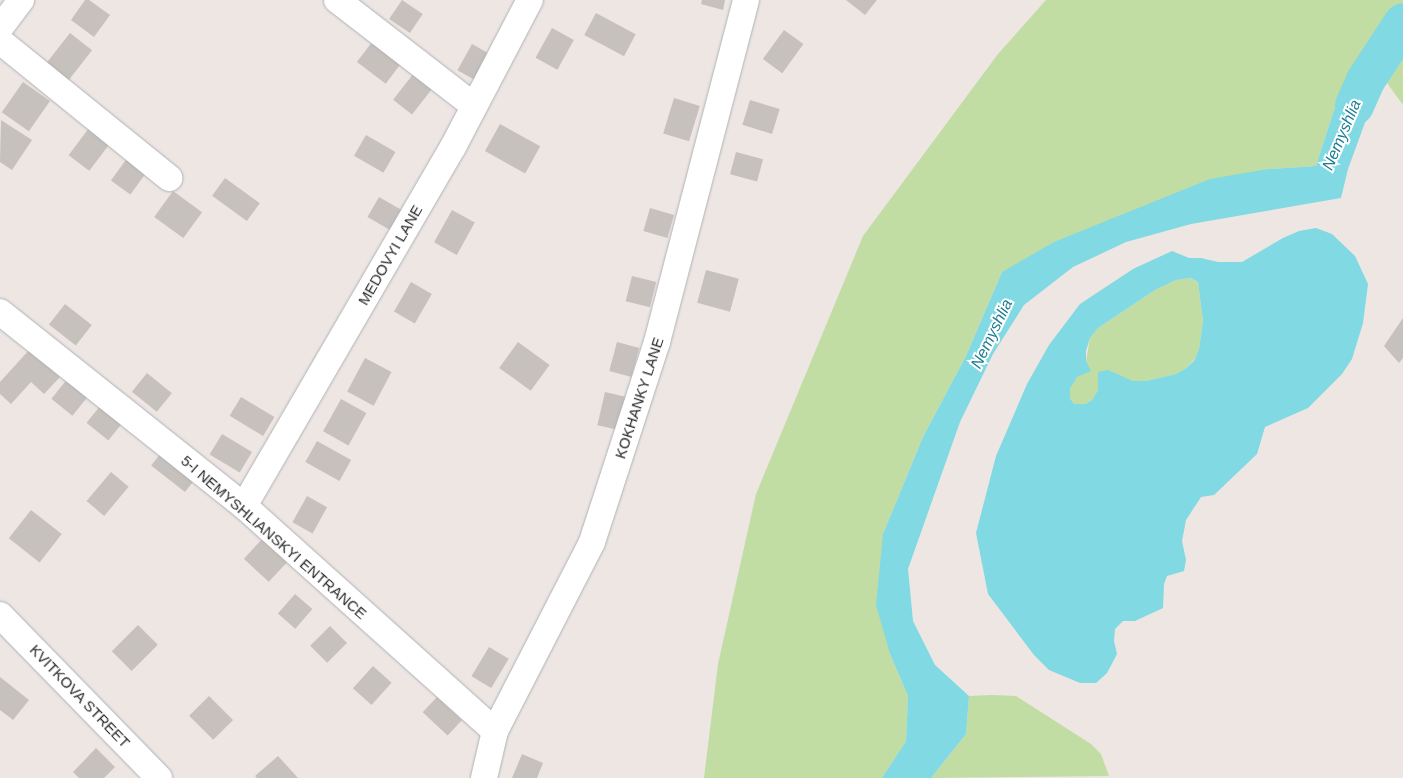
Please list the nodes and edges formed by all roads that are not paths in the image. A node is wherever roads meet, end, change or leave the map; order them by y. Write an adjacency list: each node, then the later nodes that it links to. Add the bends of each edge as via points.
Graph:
1 (21, 0): 5 (street)
2 (338, 0): 7 (street)
3 (530, 0): 7 (street, MEDOVYI LANE)
4 (746, 0): 12 (street, KOKHANKY LANE, via 658,342 592,542)
5 (0, 28)
6 (0, 41): 8 (street)
7 (474, 106): 10 (street, MEDOVYI LANE)
8 (169, 178)
9 (0, 312): 10 (street, 5-I NEMYSHLIANSKYI ENTRANCE)
10 (244, 506): 12 (street, 5-I NEMYSHLIANSKYI ENTRANCE)
11 (0, 615): 13 (street, KVITKOVA STREET)
12 (496, 732): 14 (street, KOKHANKY LANE)
13 (160, 778)
14 (484, 778)

